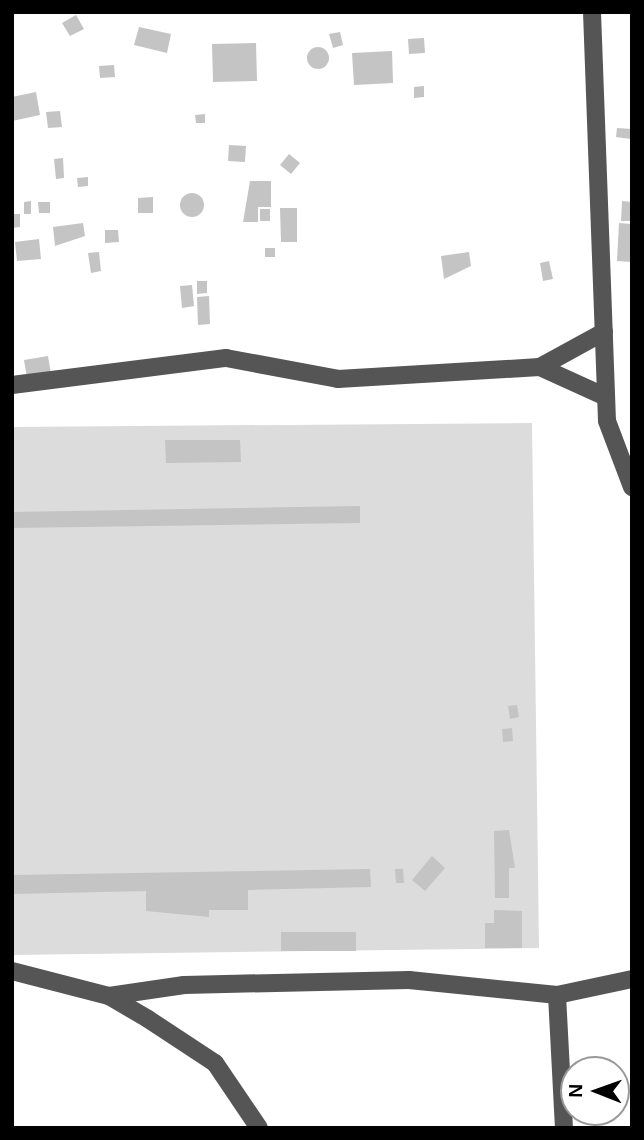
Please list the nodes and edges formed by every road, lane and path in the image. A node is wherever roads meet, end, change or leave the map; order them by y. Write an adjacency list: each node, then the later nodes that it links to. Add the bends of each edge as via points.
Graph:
1 (592, 12): 2 (street)
2 (604, 332): 3 (street); 5 (street)
3 (540, 367): 4 (street, via 338,379 226,358); 5 (street)
4 (12, 385)
5 (606, 397): 6 (street, via 613,449)
6 (632, 487)
7 (12, 971): 10 (street)
8 (632, 979): 9 (street)
9 (557, 995): 10 (street, via 409,980 184,985); 12 (street)
10 (109, 996): 11 (street, via 215,1063)
11 (259, 1128)
12 (564, 1128)

